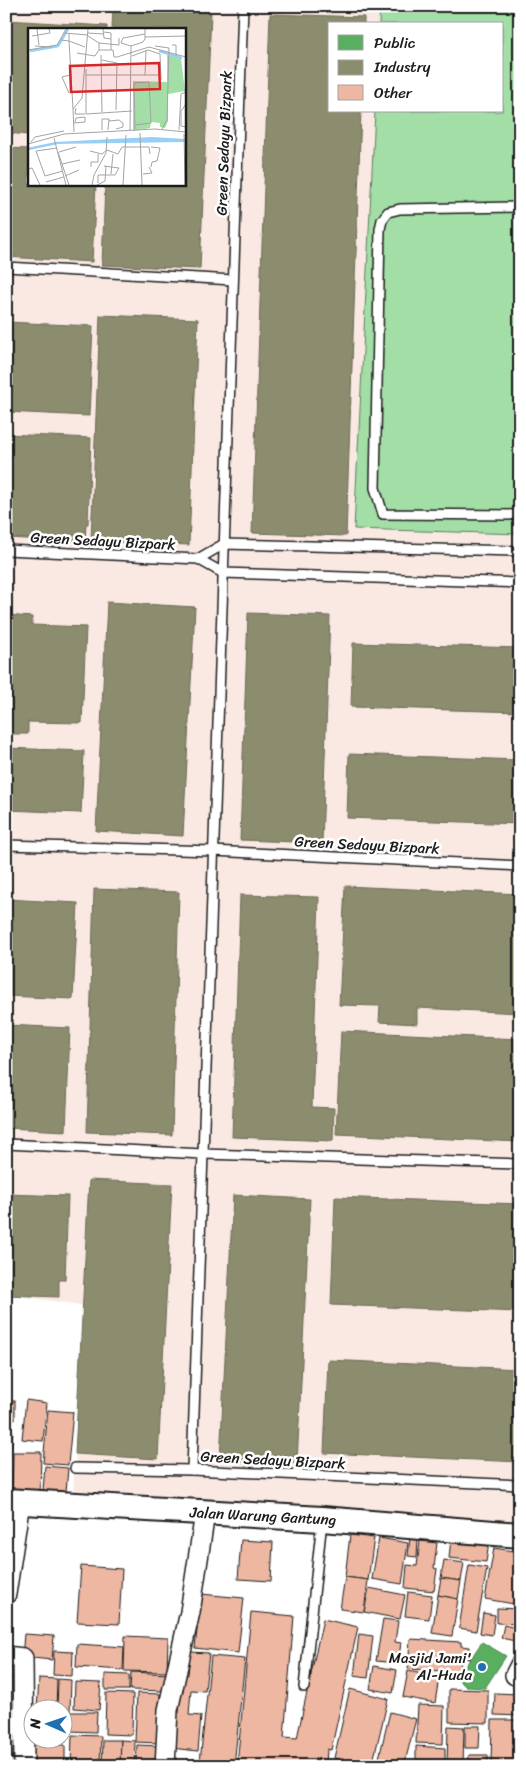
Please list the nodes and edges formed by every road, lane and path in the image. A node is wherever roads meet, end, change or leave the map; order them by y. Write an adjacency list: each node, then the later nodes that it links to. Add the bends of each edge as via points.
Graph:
1 (243, 6): 4 (lane, Green Sedayu Bizpark)
2 (520, 208): 5 (lane, via 400,209 388,212 382,220 375,488 383,514)
3 (6, 267): 4 (lane)
4 (233, 280): 6 (lane, Green Sedayu Bizpark)
5 (520, 515)
6 (224, 544): 8 (lane); 9 (lane); 10 (lane, Green Sedayu Bizpark)
7 (6, 550): 9 (lane, Green Sedayu Bizpark)
8 (520, 551)
9 (198, 559): 10 (lane, Green Sedayu Bizpark)
10 (223, 573): 11 (lane, Green Sedayu Bizpark); 13 (lane, Green Sedayu Bizpark)
11 (520, 583)
12 (6, 845): 13 (lane, Green Sedayu Bizpark)
13 (213, 851): 14 (lane, Green Sedayu Bizpark); 16 (lane, Green Sedayu Bizpark)
14 (520, 866)
15 (6, 1144): 16 (lane)
16 (203, 1154): 17 (lane); 19 (lane, Green Sedayu Bizpark)
17 (520, 1164)
18 (75, 1468): 19 (lane)
19 (192, 1470): 20 (lane, Green Sedayu Bizpark)
20 (520, 1485)
21 (13, 1502): 22 (street, Jalan Warung Gantung); 25 (street)
22 (205, 1512): 23 (street, Jalan Warung Gantung); 29 (street, via 190,1612 168,1710)
23 (322, 1519): 24 (street, Jalan Warung Gantung); 27 (lane)
24 (520, 1536)
25 (6, 1594)
26 (6, 1656): 28 (street, via 23,1658)
27 (304, 1687)
28 (24, 1766)
29 (165, 1766)

